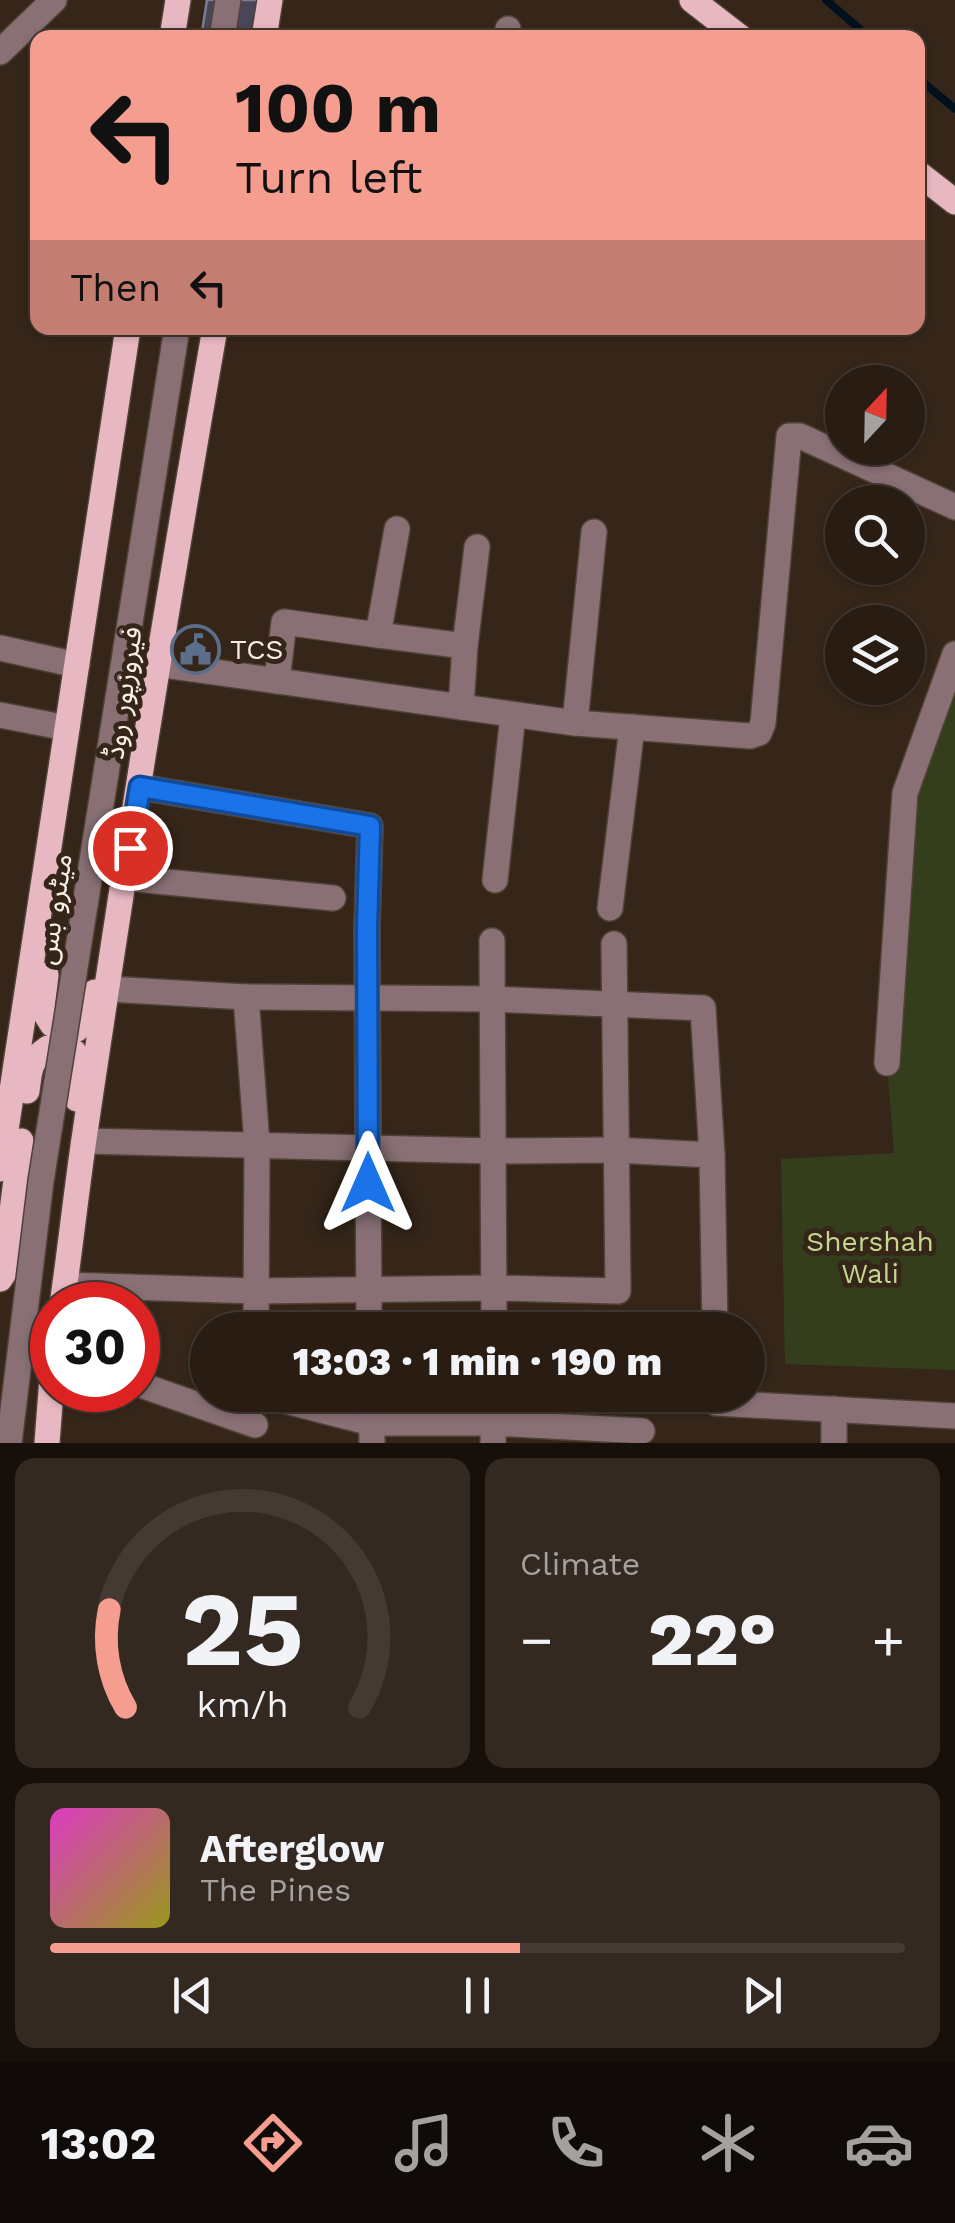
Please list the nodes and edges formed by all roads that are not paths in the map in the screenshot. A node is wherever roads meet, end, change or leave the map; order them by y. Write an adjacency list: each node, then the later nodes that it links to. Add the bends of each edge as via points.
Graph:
1 (54, 0): 10 (street)
2 (178, 0): 6 (main road)
3 (228, 0): 7 (street)
4 (270, 0): 8 (main road)
5 (692, 0): 9 (main road)
6 (173, 30)
7 (223, 30)
8 (265, 30)
9 (731, 30)
10 (0, 52)
11 (925, 178): 12 (main road)
12 (955, 202)
13 (127, 335): 25 (main road, فیروزپور روڈ)
14 (176, 335): 74 (street, میٹرو بس, bridge, via 41,1180)
15 (214, 335): 24 (main road, فیروزپور روڈ)
16 (955, 507): 31 (street, via 789,436 759,733)
17 (397, 529): 20 (street)
18 (594, 532): 30 (street)
19 (477, 548): 21 (street)
20 (378, 635): 21 (street); 26 (street, via 284,622)
21 (465, 646): 27 (street)
22 (0, 648): 25 (street)
23 (955, 654): 45 (street, via 905,794)
24 (156, 664): 25 (main road, via 134,730 90,1017 78,1029 52,1024 42,1008 85,724); 26 (street); 33 (main road, فیروزپور روڈ)
25 (76, 665): 32 (main road, فیروزپور روڈ)
26 (277, 682): 27 (street)
27 (461, 707): 28 (street)
28 (513, 714): 30 (street); 35 (street)
29 (0, 715): 32 (street)
30 (575, 723): 31 (street)
31 (632, 727): 37 (street)
32 (67, 728): 52 (main road, فیروزپور روڈ)
33 (140, 787): 34 (main road, فیروزپور روڈ); 42 (street, via 370,826)
34 (126, 878): 36 (street); 40 (main road, فیروزپور روڈ)
35 (495, 880)
36 (333, 898)
37 (610, 908)
38 (492, 941): 43 (street)
39 (614, 944): 44 (street)
40 (108, 989): 41 (street); 46 (main road, فیروزپور روڈ)
41 (246, 997): 42 (street); 47 (street)
42 (369, 998): 43 (street); 48 (street)
43 (492, 1000): 44 (street); 50 (street)
44 (613, 1004): 49 (street); 51 (street, via 703,1008)
45 (887, 1063)
46 (84, 1141): 47 (street); 55 (main road, فیروزپور روڈ)
47 (257, 1144): 48 (street); 58 (street)
48 (369, 1147): 50 (street); 57 (street)
49 (615, 1150): 50 (street); 51 (street); 56 (street, via 618,1290)
50 (493, 1151): 56 (street)
51 (712, 1156): 63 (street)
52 (0, 1169)
53 (0, 1279): 54 (main road, via 30,1071 48,1048 74,1052 80,1082)
54 (54, 1282)
55 (62, 1282)
56 (494, 1288): 57 (street); 62 (street)
57 (368, 1290): 58 (street); 61 (street)
58 (256, 1291): 59 (street); 60 (street)
59 (160, 1294)
60 (256, 1312)
61 (369, 1312)
62 (494, 1312)
63 (714, 1312)
64 (160, 1393): 73 (street)
65 (765, 1406): 66 (street)
66 (834, 1410): 69 (street); 76 (street)
67 (49, 1412): 75 (main road)
68 (310, 1412): 71 (street)
69 (955, 1416)
70 (642, 1431): 72 (street)
71 (372, 1433): 72 (street)
72 (493, 1433)
73 (255, 1434)
74 (10, 1443)
75 (47, 1443)
76 (834, 1443)

